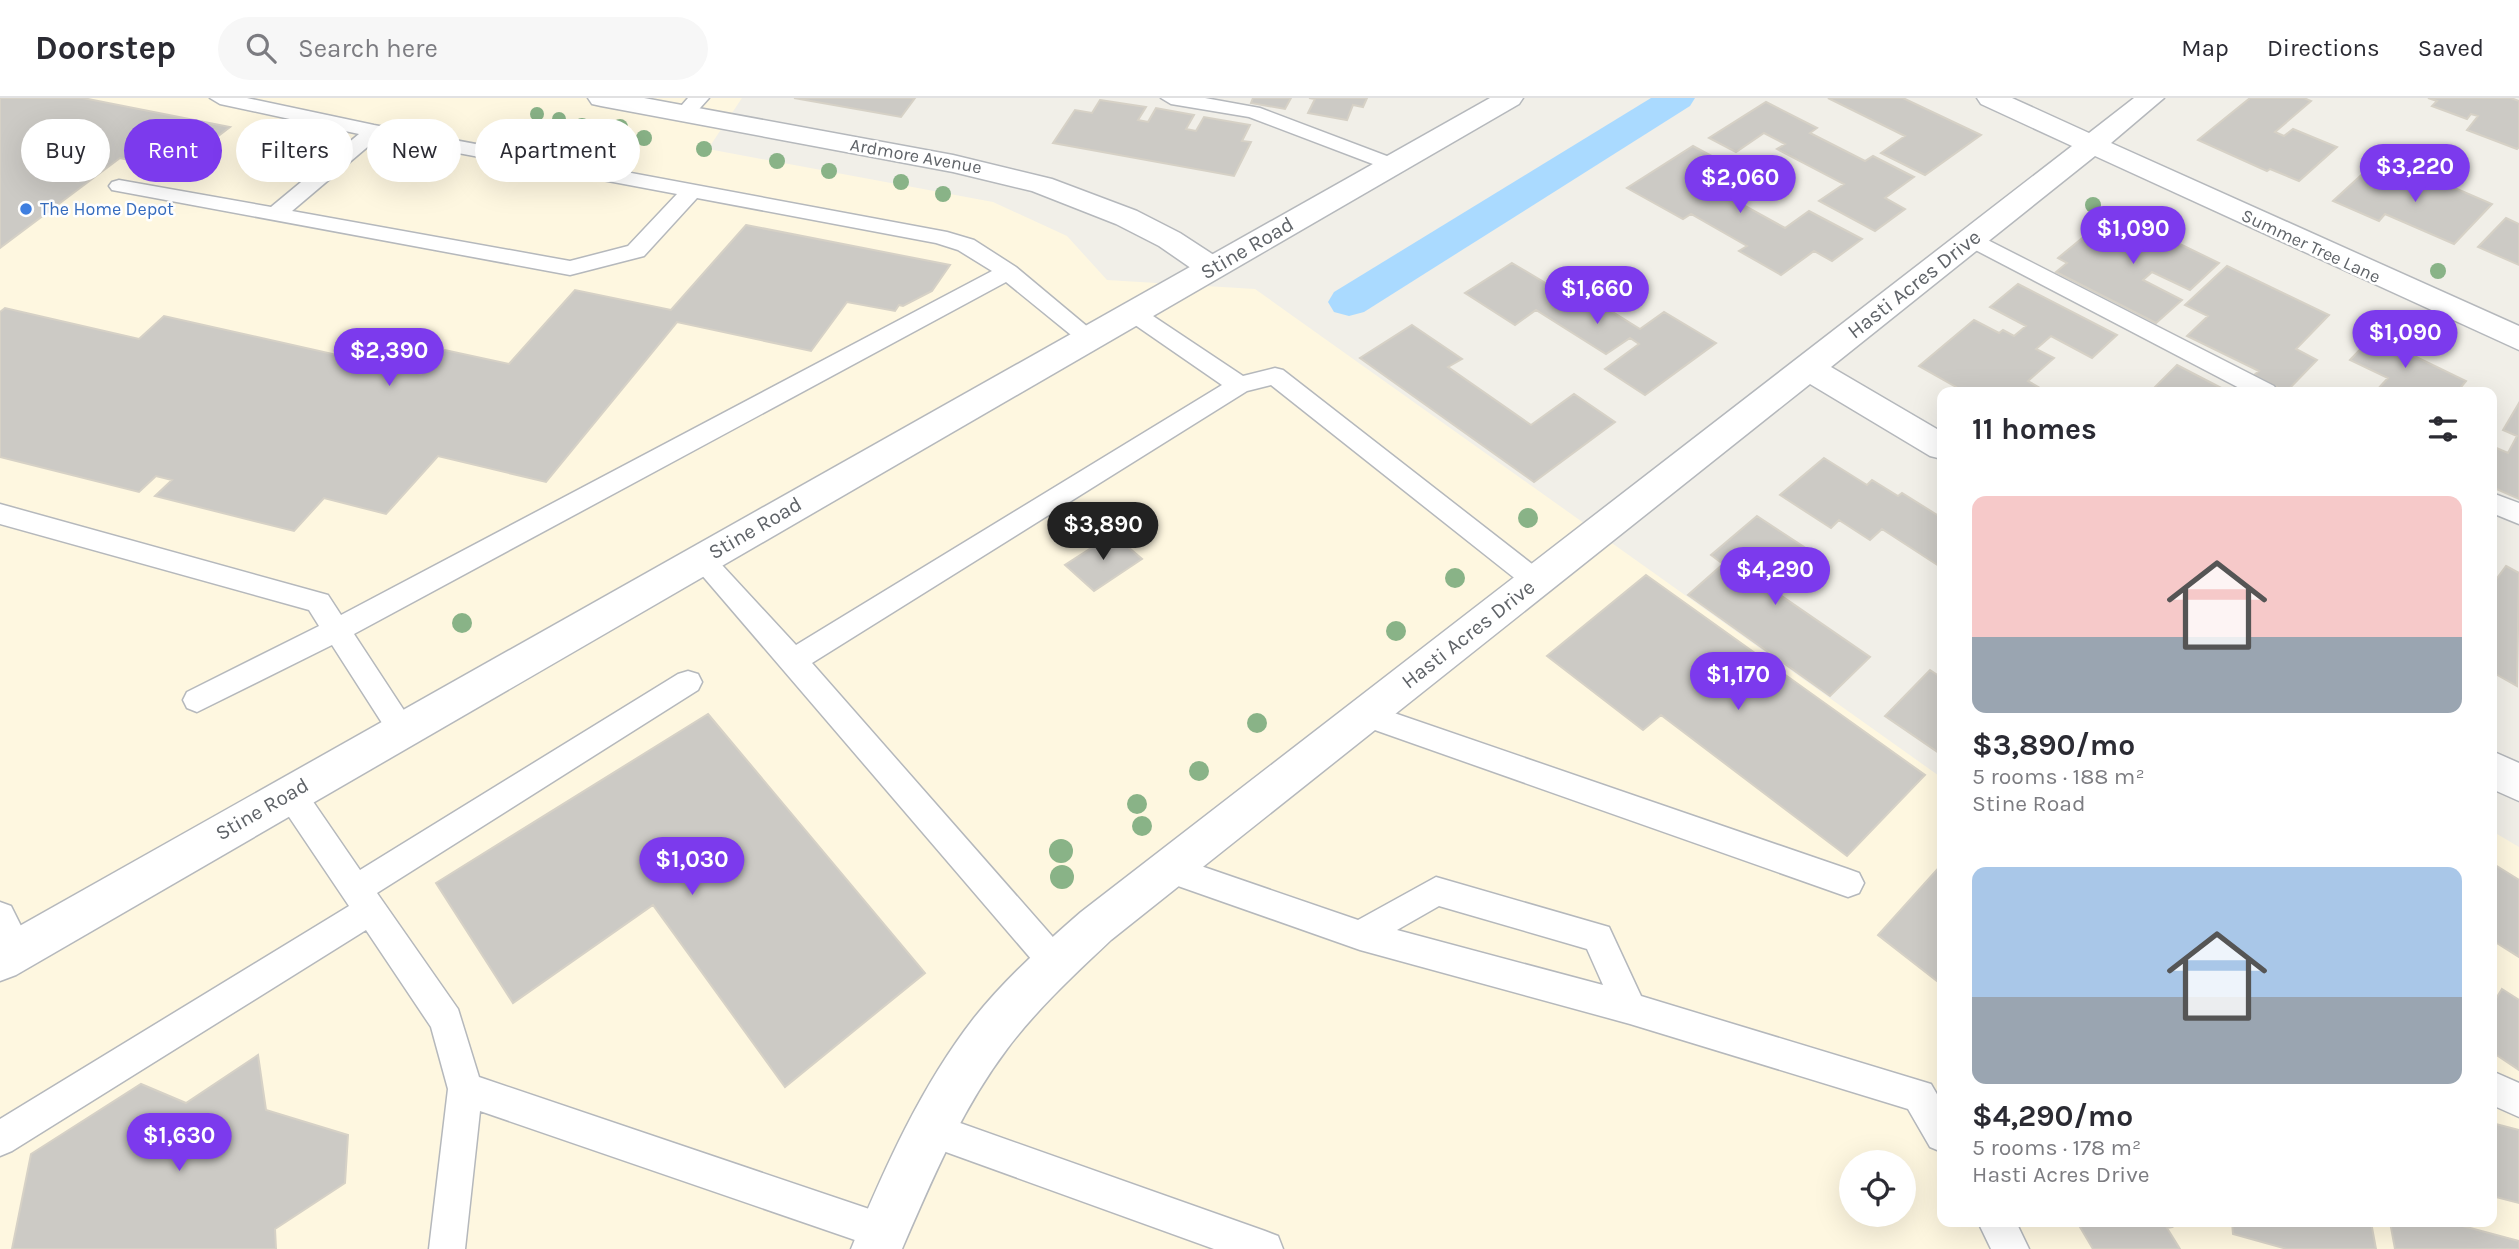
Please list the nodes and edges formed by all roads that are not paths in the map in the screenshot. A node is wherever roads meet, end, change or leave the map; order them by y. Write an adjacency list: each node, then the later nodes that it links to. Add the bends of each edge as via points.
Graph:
1 (220, 98): 8 (lane)
2 (601, 98): 7 (street, Ardmore Avenue)
3 (1171, 98): 12 (lane, via 1253,112)
4 (1510, 98): 12 (street, Stine Road)
5 (1990, 98): 10 (street, Summer Tree Lane)
6 (2151, 98): 10 (street, Hasti Acres Drive)
7 (692, 106): 17 (street, Ardmore Avenue, via 1001,171 1071,192 1129,216)
8 (367, 130)
9 (367, 137): 15 (lane)
10 (2091, 145): 16 (street, Hasti Acres Drive); 21 (street, Summer Tree Lane)
11 (461, 147): 14 (lane)
12 (1393, 164): 17 (street, Stine Road)
13 (119, 186): 15 (lane)
14 (693, 190): 15 (lane, via 636,251 570,268); 18 (lane, via 939,237 966,245)
15 (276, 214)
16 (1972, 239): 22 (street, Hasti Acres Drive); 24 (lane)
17 (1212, 268): 19 (street, Stine Road)
18 (1008, 272): 20 (lane); 31 (lane)
19 (1133, 313): 20 (street, Stine Road); 23 (lane)
20 (1089, 338): 29 (street, Stine Road)
21 (2519, 339)
22 (1808, 368): 25 (street); 30 (street, Hasti Acres Drive)
23 (1239, 385): 30 (lane, via 1275,376); 32 (lane)
24 (2256, 387)
25 (1937, 444)
26 (2497, 504): 28 (lane)
27 (0, 514): 31 (lane, via 318,602)
28 (2519, 514)
29 (701, 559): 32 (lane); 36 (street, Stine Road)
30 (1536, 581): 35 (street, Hasti Acres Drive)
31 (337, 630): 34 (lane); 36 (lane)
32 (793, 661): 46 (lane)
33 (688, 682): 42 (lane)
34 (197, 700)
35 (1365, 715): 40 (street, Hasti Acres Drive); 41 (lane)
36 (401, 729): 39 (street, Stine Road)
37 (2497, 771): 38 (street)
38 (2519, 784)
39 (290, 793): 42 (lane); 45 (street, Stine Road)
40 (1169, 869): 44 (lane); 46 (street, Hasti Acres Drive)
41 (1848, 883)
42 (363, 900): 48 (lane, via 446,1020); 53 (lane)
43 (0, 916): 45 (lane)
44 (1360, 935): 47 (lane); 47 (lane, via 1436,891 1598,937)
45 (9, 955)
46 (1055, 963): 52 (street, Hasti Acres Drive, via 991,1034)
47 (1630, 1008): 51 (lane, via 1919,1096)
48 (464, 1089): 55 (lane); 56 (lane)
49 (2497, 1090): 50 (lane)
50 (2519, 1100)
51 (1937, 1127)
52 (932, 1130): 55 (street, Hasti Acres Drive); 57 (lane)
53 (0, 1139)
54 (1999, 1227): 58 (lane)
55 (880, 1240)
56 (447, 1249)
57 (1265, 1249)
58 (2011, 1249)

